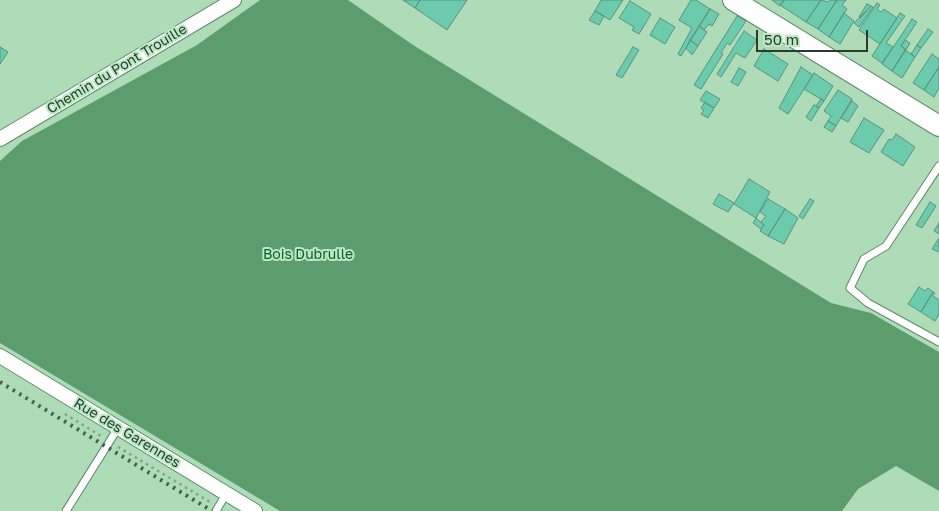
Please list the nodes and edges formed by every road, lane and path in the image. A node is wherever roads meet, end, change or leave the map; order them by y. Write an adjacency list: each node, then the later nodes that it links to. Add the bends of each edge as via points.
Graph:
1 (234, 0): 4 (street, Chemin du Pont Trouille)
2 (733, 0): 3 (main road)
3 (939, 126)
4 (0, 139)
5 (939, 166): 6 (lane, via 886,246 864,258 850,288 868,303)
6 (939, 342)
7 (0, 356): 8 (street, Rue des Garennes)
8 (118, 428): 9 (street, Rue des Garennes); 10 (lane)
9 (226, 494): 11 (lane); 12 (street, Rue des Garennes)
10 (66, 511)
11 (216, 511)
12 (255, 511)

